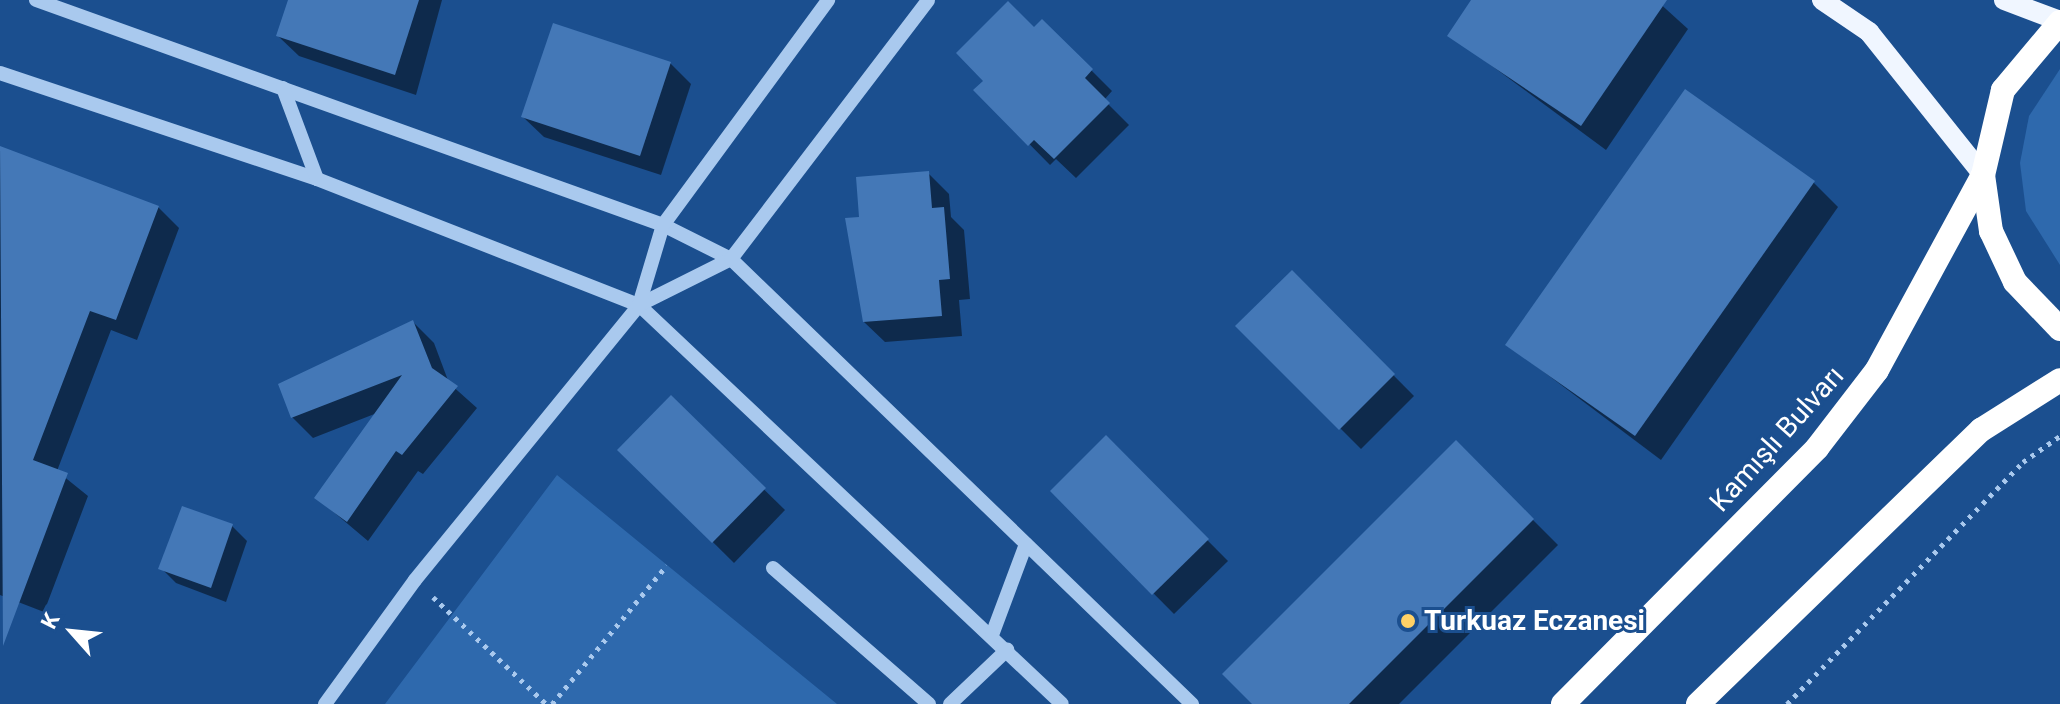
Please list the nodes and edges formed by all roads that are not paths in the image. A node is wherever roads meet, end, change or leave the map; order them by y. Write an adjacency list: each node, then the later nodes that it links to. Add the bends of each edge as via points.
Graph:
1 (36, 0): 8 (street)
2 (828, 0): 11 (street)
3 (928, 0): 12 (street)
4 (1822, 0): 9 (main road, via 1869,32)
5 (2004, 0): 6 (main road)
6 (2059, 22): 9 (highway, via 2003,90)
7 (0, 73): 10 (street)
8 (283, 88): 10 (street); 11 (street)
9 (1983, 175): 14 (highway, via 1991,231 2015,282); 25 (highway, Kamışlı Bulvarı, via 1877,370 1817,448)
10 (317, 179): 13 (street)
11 (663, 225): 12 (street); 13 (street)
12 (731, 259): 13 (street); 16 (street)
13 (639, 305): 18 (street); 20 (street, via 415,580)
14 (2060, 329)
15 (2060, 380): 26 (highway, via 1981,430)
16 (1026, 544): 18 (street); 24 (street)
17 (773, 568): 21 (street)
18 (992, 635): 19 (street)
19 (1007, 650): 22 (street); 23 (street)
20 (325, 704)
21 (929, 704)
22 (950, 704)
23 (1062, 704)
24 (1192, 704)
25 (1563, 704)
26 (1698, 704)

